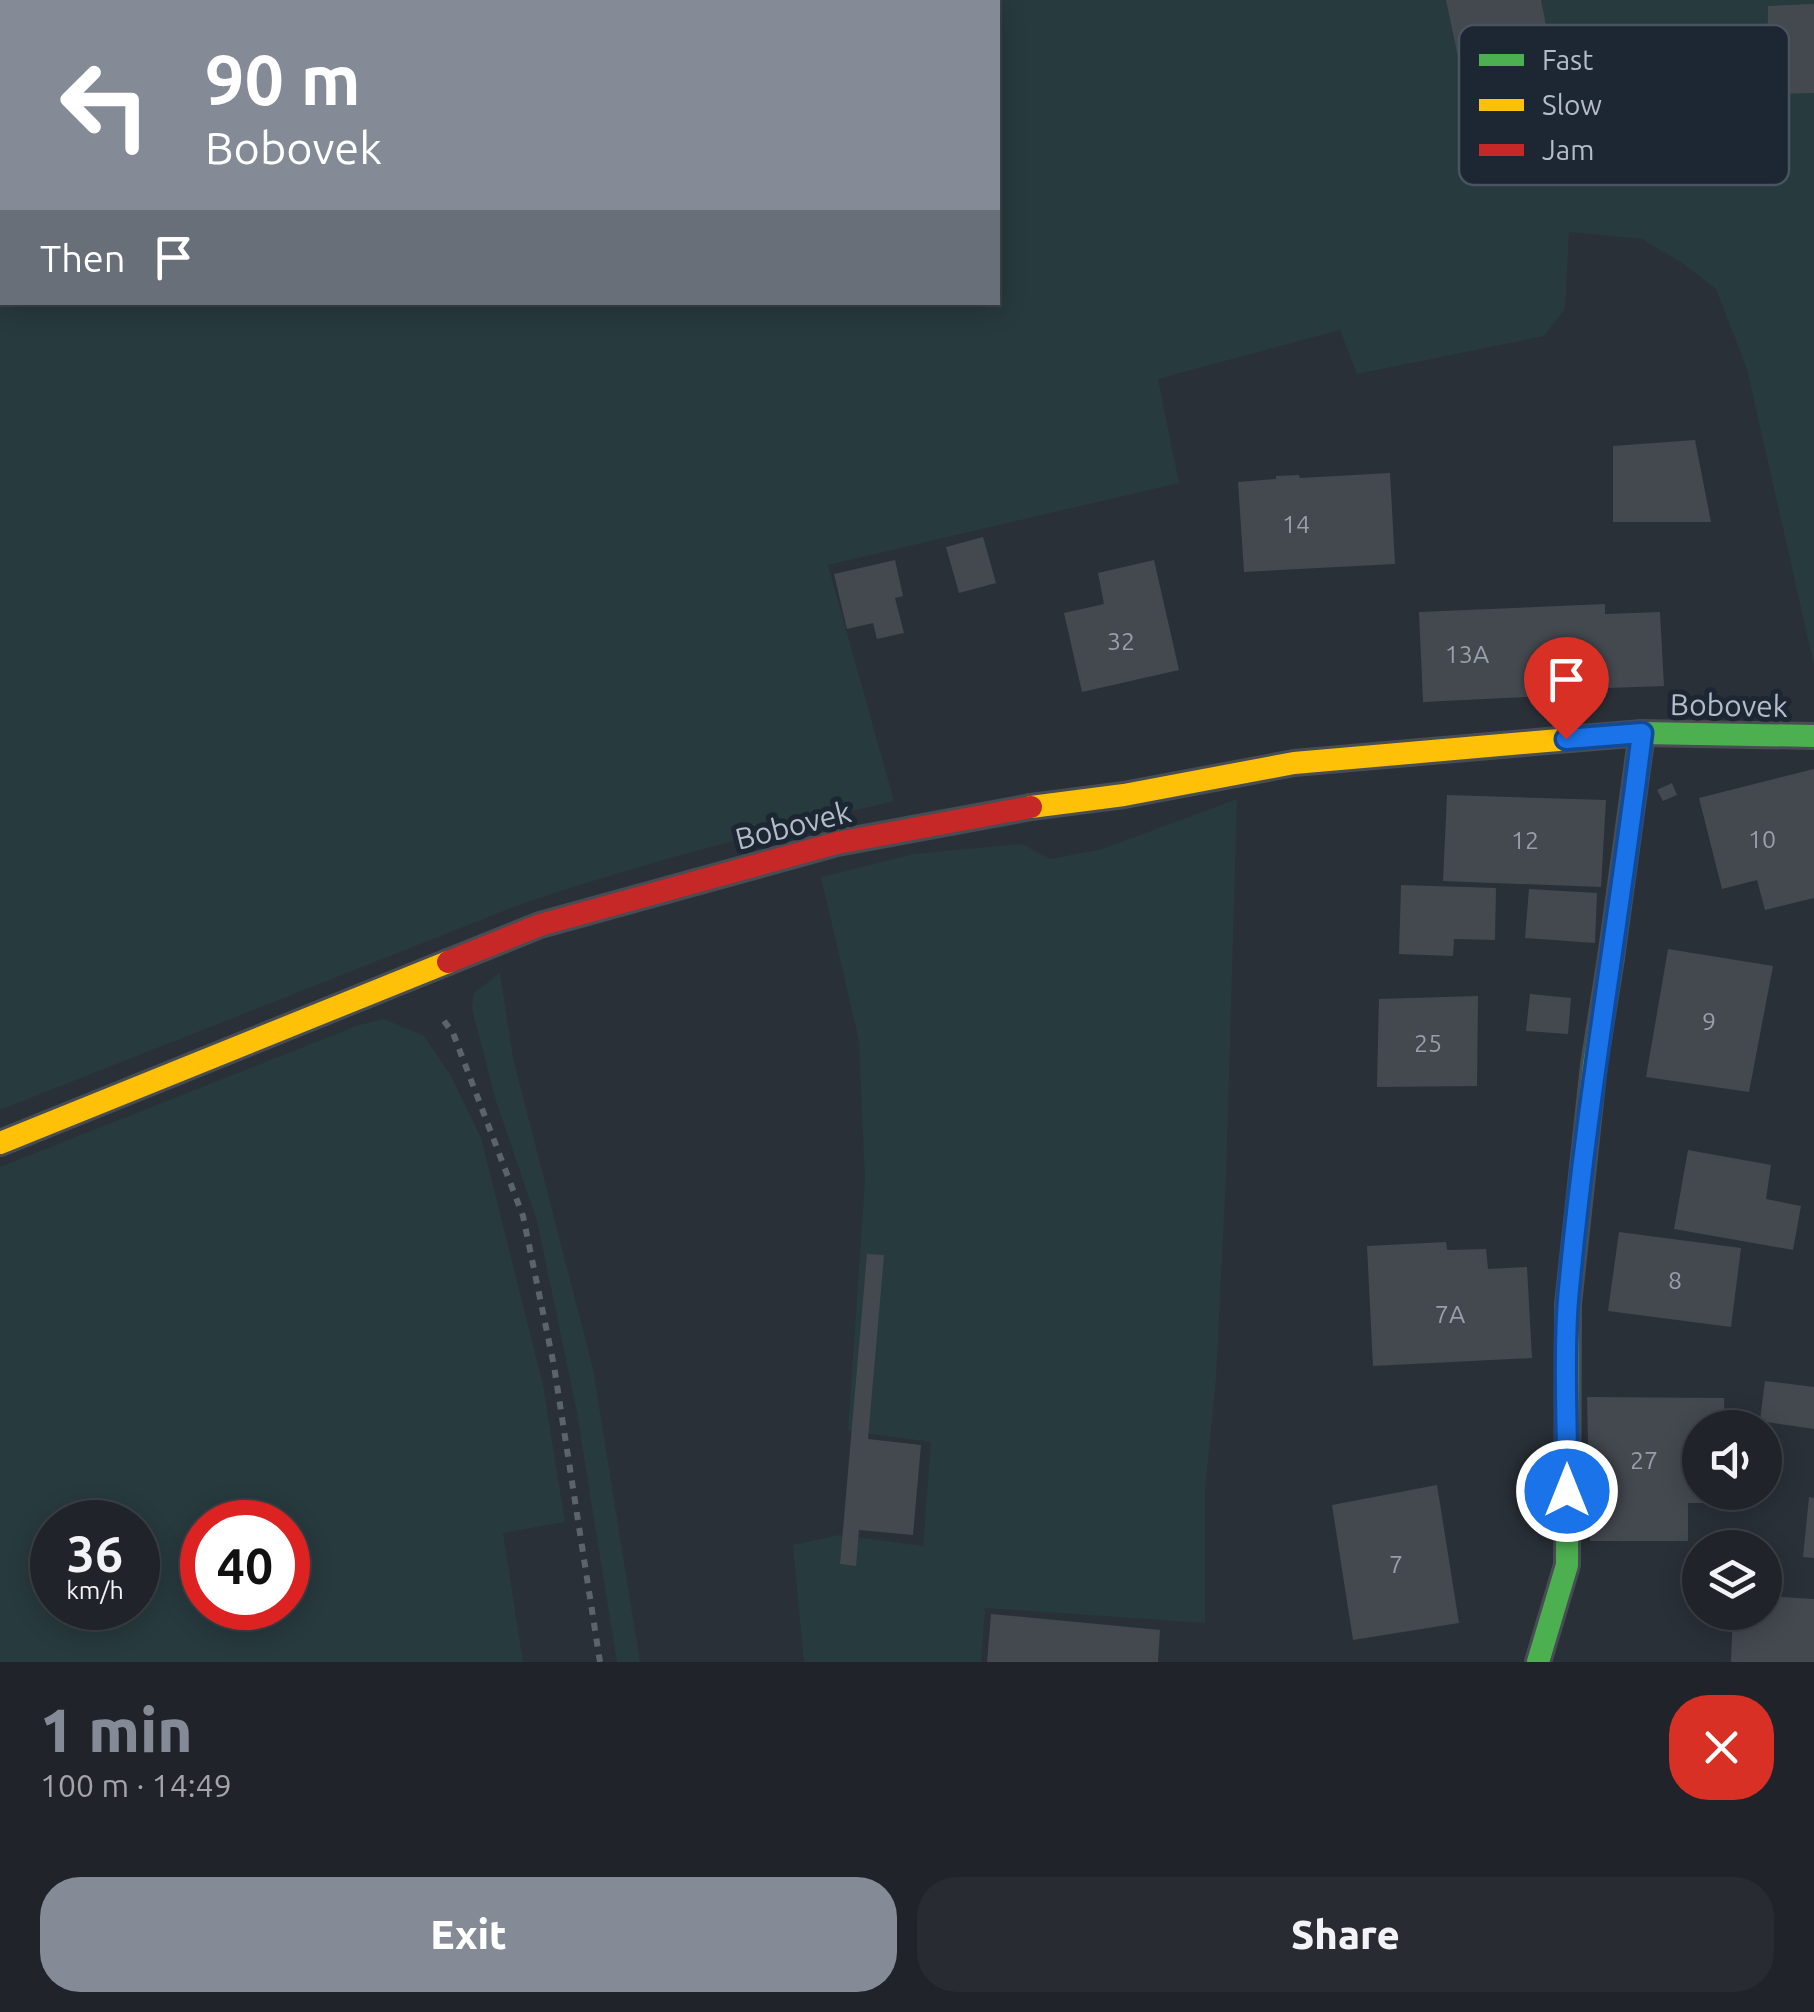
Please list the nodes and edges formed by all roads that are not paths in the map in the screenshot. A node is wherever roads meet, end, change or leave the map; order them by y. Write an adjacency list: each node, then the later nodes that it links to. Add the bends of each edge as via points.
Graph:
1 (1642, 733): 2 (street, Bobovek); 3 (street, Bobovek, via 1294,762 837,843 540,925); 4 (street, Bobovek, via 1568,1304 1567,1565)
2 (1814, 736)
3 (0, 1142)
4 (1538, 1662)

